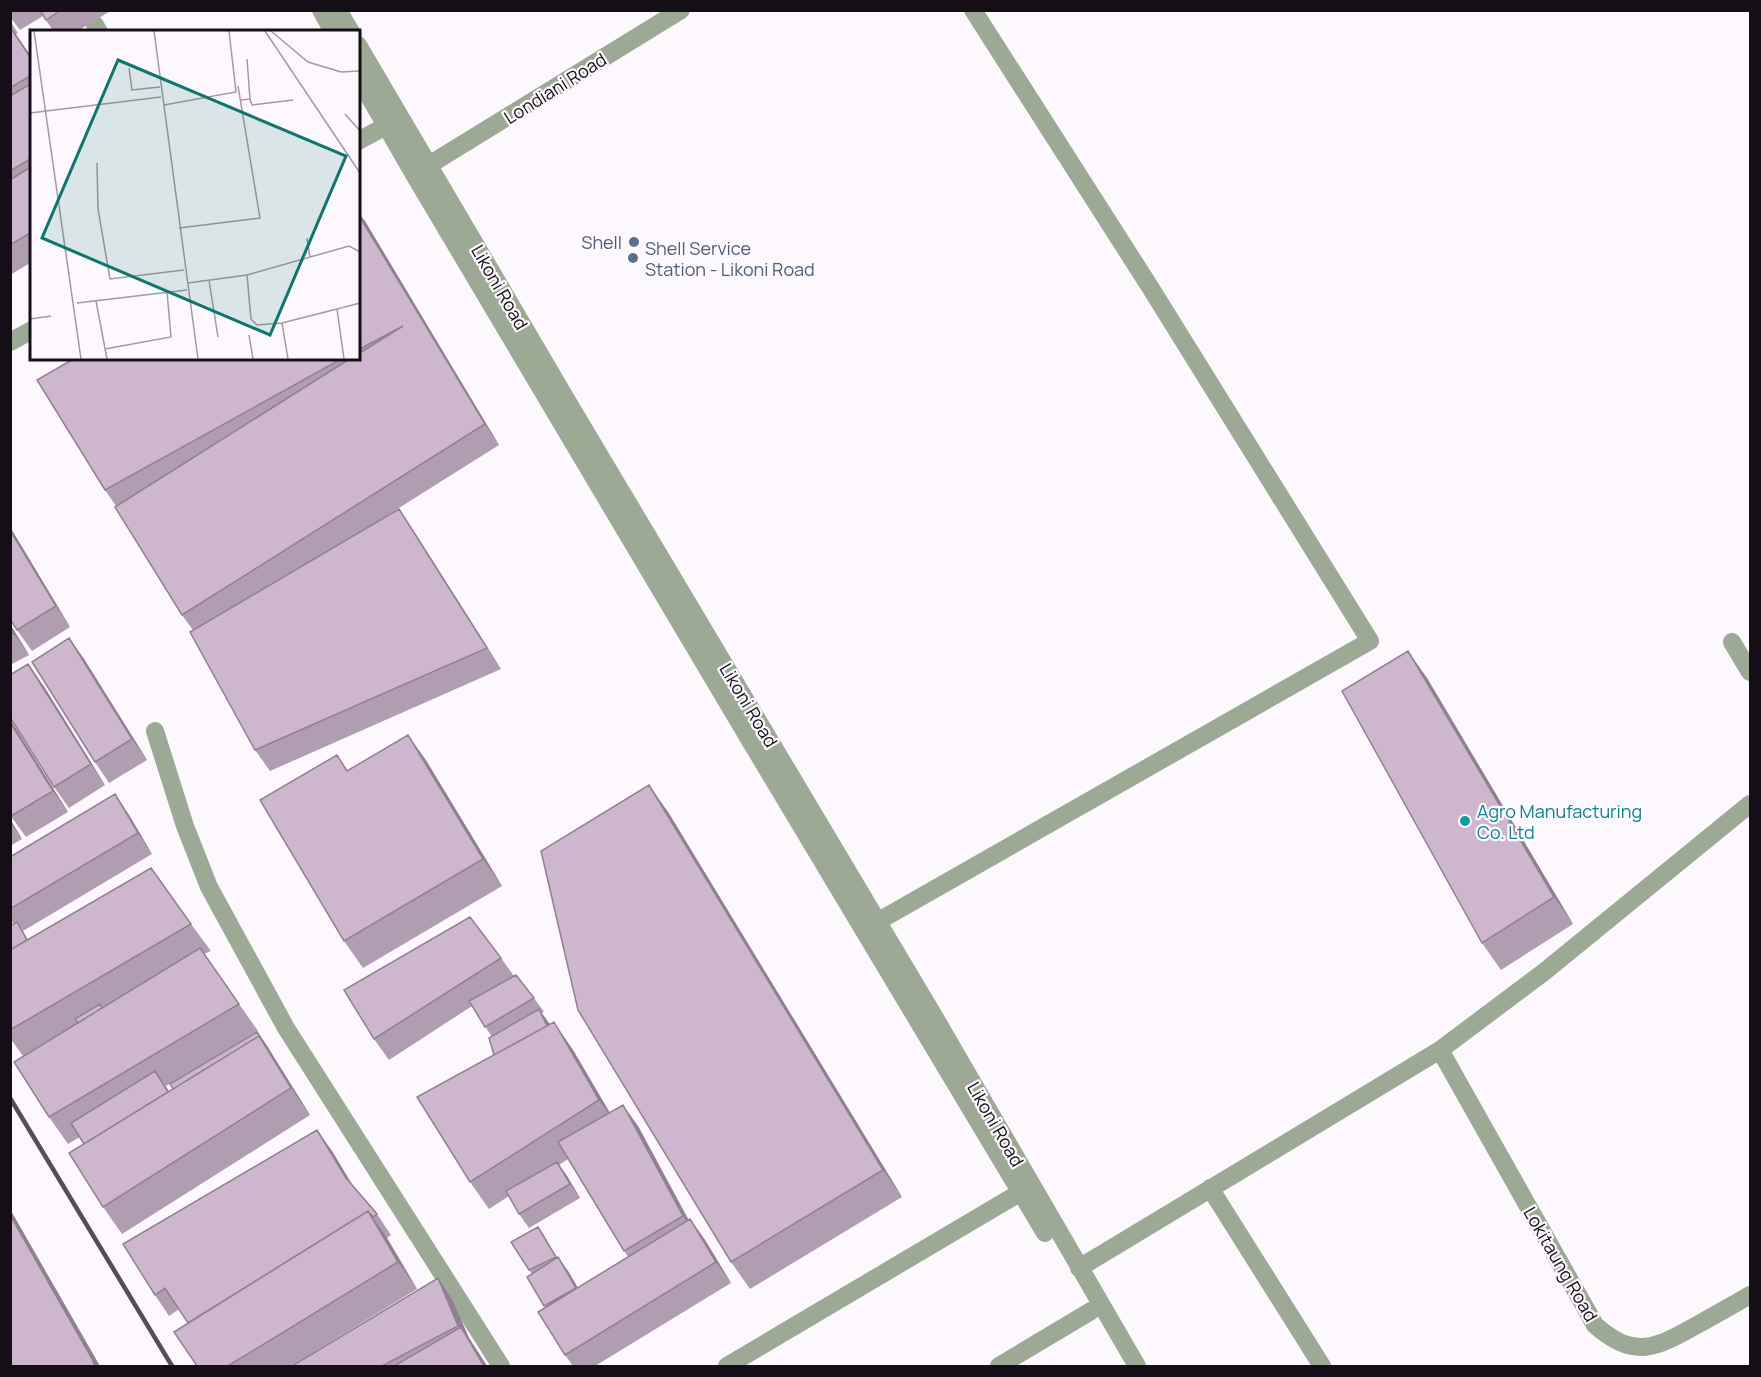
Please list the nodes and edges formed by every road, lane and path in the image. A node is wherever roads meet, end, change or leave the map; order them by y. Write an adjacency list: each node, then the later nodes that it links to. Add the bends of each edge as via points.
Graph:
1 (321, 10): 5 (street)
2 (338, 10): 6 (street)
3 (681, 10): 11 (street, Londiani Road)
4 (973, 10): 19 (street, via 1370,640)
5 (332, 30)
6 (350, 30)
7 (360, 48): 11 (street, Likoni Road)
8 (360, 80): 9 (street, Likoni Road)
9 (386, 126): 10 (street); 12 (street, Likoni Road)
10 (360, 140)
11 (429, 165): 12 (street, Likoni Road)
12 (474, 258): 19 (street, Likoni Road)
13 (30, 331): 14 (street)
14 (10, 342)
15 (1732, 642): 16 (street)
16 (1750, 672)
17 (155, 731): 26 (street, via 185,826 214,897 286,1028)
18 (1750, 804): 20 (street, via 1544,972)
19 (871, 926): 22 (street, Likoni Road); 23 (street, Likoni Road)
20 (1440, 1050): 21 (street); 24 (street, Lokitaung Road, via 1595,1325 1609,1338 1627,1346 1665,1343)
21 (1210, 1188): 23 (street); 31 (street)
22 (1021, 1192): 25 (street, Likoni Road); 27 (street)
23 (1079, 1268): 30 (street, Likoni Road)
24 (1750, 1295)
25 (1091, 1311): 28 (street); 29 (street, Likoni Road)
26 (501, 1366)
27 (727, 1366)
28 (999, 1366)
29 (1123, 1366)
30 (1137, 1366)
31 (1322, 1366)

